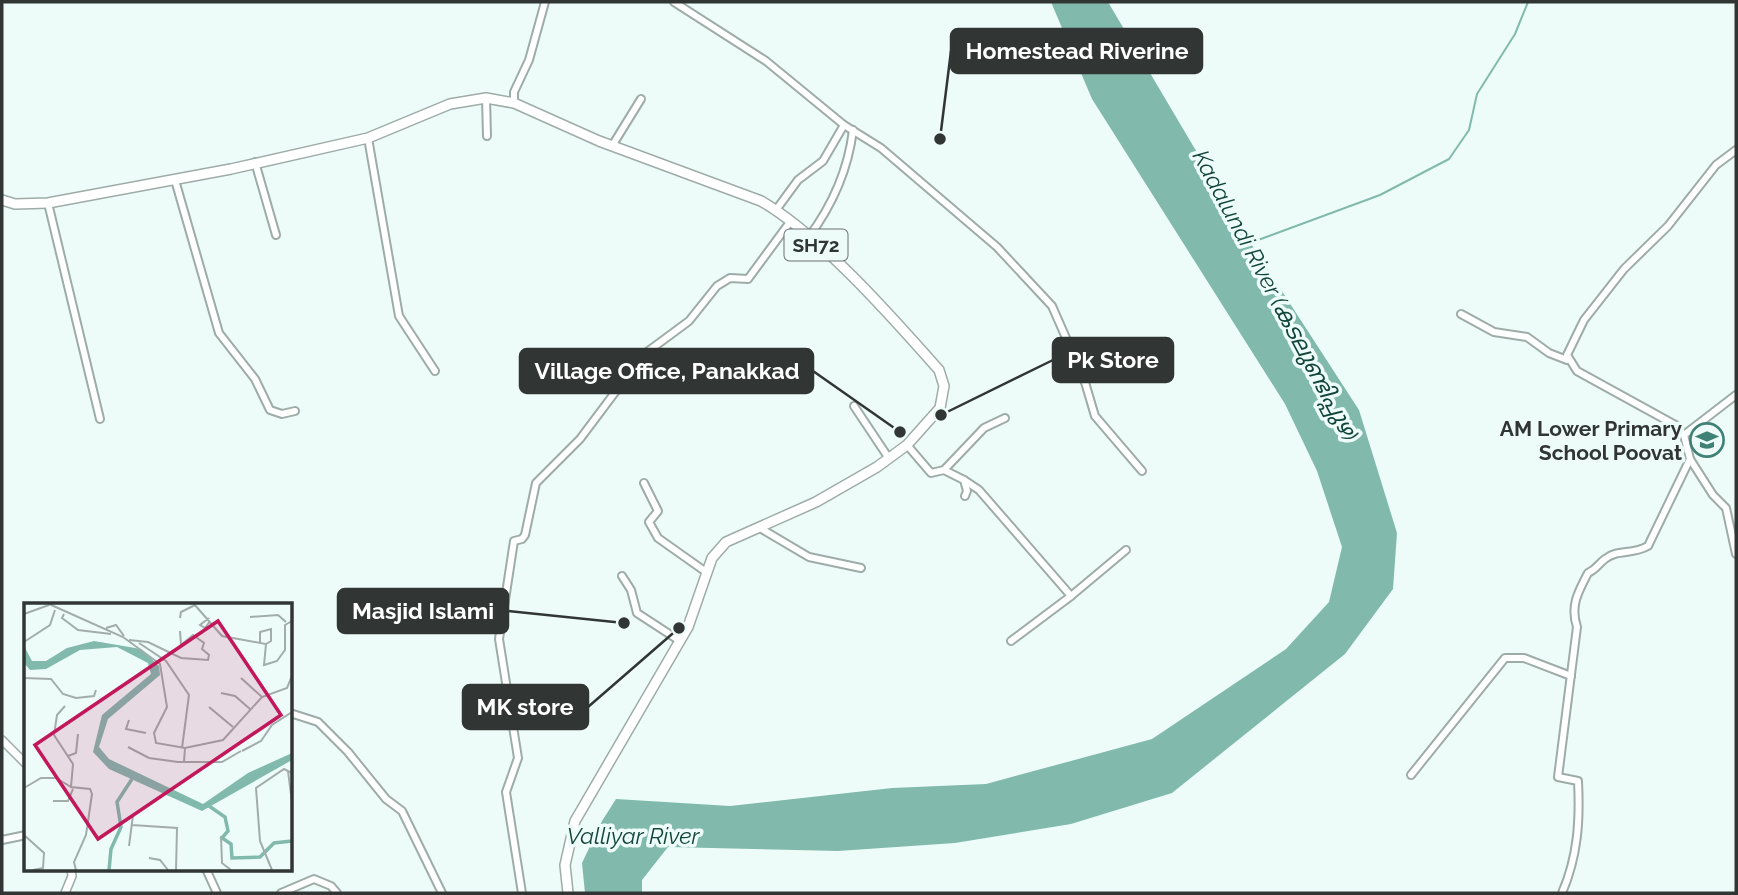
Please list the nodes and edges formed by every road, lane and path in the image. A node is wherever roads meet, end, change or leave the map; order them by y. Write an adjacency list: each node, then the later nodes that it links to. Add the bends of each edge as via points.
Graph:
1 (545, 2): 5 (street, via 529,60 513,92)
2 (674, 2): 6 (street, via 766,61)
3 (486, 98): 5 (main road, SH72); 8 (street); 9 (main road, SH72, via 450,104)
4 (641, 99): 10 (street)
5 (514, 103): 10 (main road, SH72)
6 (844, 125): 7 (street); 16 (street, via 823,161 798,180)
7 (853, 130): 19 (street, via 850,152 827,213); 33 (street, via 881,148 997,247 1052,306 1095,416)
8 (487, 136)
9 (368, 138): 12 (main road, SH72); 22 (street, via 399,316)
10 (612, 146): 16 (main road, SH72)
11 (1736, 150): 21 (street, via 1716,165 1668,226 1624,269 1584,320)
12 (255, 162): 13 (main road, SH72); 18 (street)
13 (175, 180): 15 (main road, SH72); 25 (street, via 219,333 256,379 270,410 282,414)
14 (2, 201): 15 (main road, SH72)
15 (48, 203): 27 (street)
16 (776, 210): 17 (main road, SH72)
17 (790, 222): 19 (main road, SH72); 60 (street, via 748,279 730,278 717,286 689,321 643,355 580,439 536,483 525,535 514,541 499,639 518,758 506,792)
18 (276, 235)
19 (808, 238): 29 (main road, SH72, via 939,370 944,386 940,408)
20 (1461, 314): 21 (street, via 1494,332 1528,337 1549,353)
21 (1567, 359): 28 (street, via 1577,371 1677,426)
22 (435, 371)
23 (1736, 395): 28 (street)
24 (854, 405): 30 (street)
25 (295, 411)
26 (1005, 418): 32 (street, via 984,428)
27 (100, 419)
28 (1684, 435): 31 (street)
29 (907, 445): 30 (main road, SH72); 32 (street, via 931,473)
30 (888, 457): 37 (main road, SH72, via 851,484)
31 (1690, 459): 39 (street, via 1726,508); 46 (street, via 1648,547 1634,554 1621,552 1588,573 1572,614 1577,627)
32 (944, 470): 34 (street)
33 (1142, 471)
34 (964, 480): 36 (street); 43 (street, via 979,490)
35 (644, 483): 41 (street, via 658,511 649,522 653,533)
36 (965, 496)
37 (760, 528): 40 (street, via 809,557); 41 (main road, SH72, via 726,542)
38 (1126, 550): 43 (street)
39 (1736, 554)
40 (861, 568)
41 (706, 572): 44 (main road, SH72)
42 (622, 576): 44 (street, via 637,613)
43 (1071, 596): 45 (street)
44 (680, 641): 61 (main road, SH72, via 575,821 565,865)
45 (1010, 641)
46 (1571, 676): 50 (street, via 1524,659 1504,658); 62 (street, via 1558,777 1578,781 1580,821 1571,873)
47 (292, 714): 59 (street, via 318,722 402,811)
48 (2, 740): 49 (street)
49 (24, 762)
50 (1411, 775)
51 (24, 835): 52 (street)
52 (2, 840)
53 (206, 870): 56 (street)
54 (71, 872): 55 (street)
55 (65, 893)
56 (217, 893)
57 (281, 893): 58 (street, via 314,879)
58 (337, 893)
59 (442, 893)
60 (522, 893)
61 (568, 893)
62 (1562, 893)

